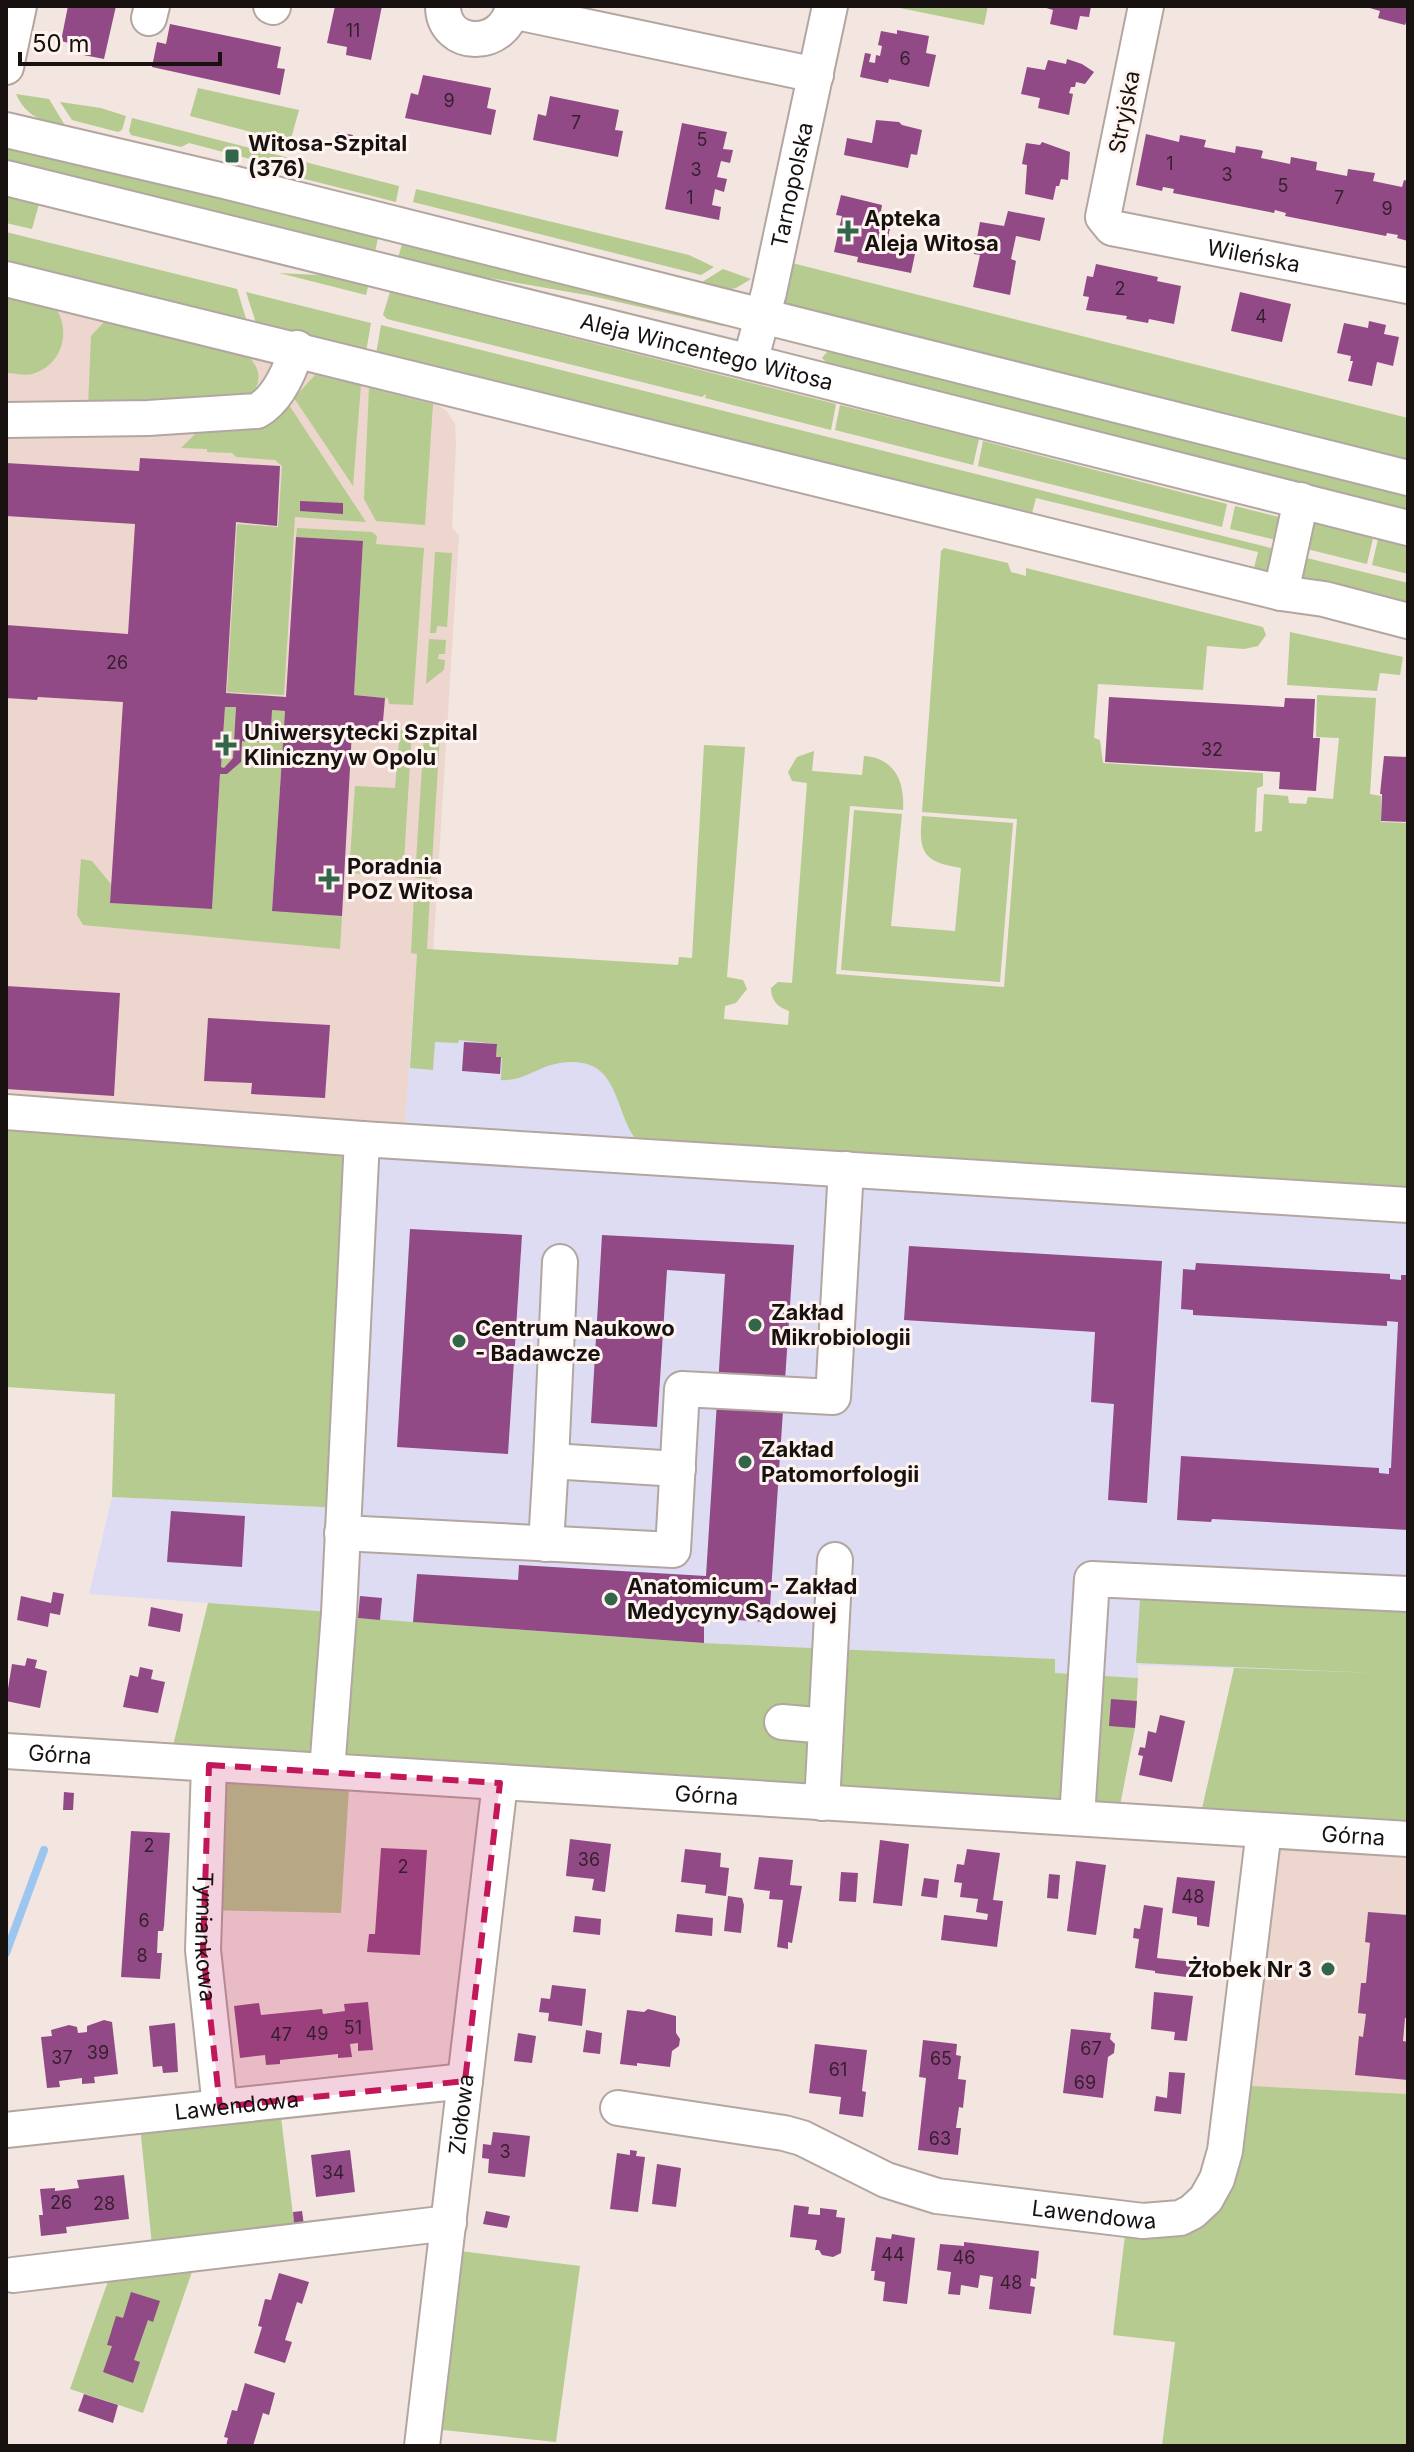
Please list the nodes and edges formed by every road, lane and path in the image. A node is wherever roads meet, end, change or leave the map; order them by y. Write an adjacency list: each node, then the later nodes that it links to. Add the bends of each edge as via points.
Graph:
1 (19, 6): 6 (street)
2 (443, 6): 5 (street, via 451,29 464,38 483,40 507,25)
3 (830, 6): 7 (street, Tarnopolska)
4 (1146, 6): 10 (street, Stryjska)
5 (512, 8): 7 (street)
6 (6, 67)
7 (816, 75): 13 (street, Tarnopolska)
8 (6, 130): 13 (street)
9 (6, 178): 15 (street, Aleja Wincentego Witosa)
10 (1103, 217): 12 (street, Wileńska, via 1112,228)
11 (6, 279): 14 (street)
12 (1408, 286)
13 (763, 315): 15 (street, Tarnopolska); 17 (street)
14 (297, 348): 16 (street, via 286,378 257,411); 20 (street)
15 (750, 362): 18 (street, Aleja Wincentego Witosa)
16 (6, 420)
17 (1408, 478)
18 (1301, 500): 19 (street, Aleja Wincentego Witosa); 20 (street)
19 (1408, 528)
20 (1281, 593): 21 (street)
21 (1408, 621)
22 (6, 1112): 23 (street)
23 (362, 1139): 24 (street); 29 (street)
24 (846, 1169): 25 (street); 28 (street, via 833,1397 682,1389)
25 (1408, 1205)
26 (560, 1262): 27 (street)
27 (551, 1461): 28 (street); 30 (street)
28 (678, 1469): 30 (street, via 673,1550)
29 (342, 1533): 30 (street); 37 (street)
30 (546, 1544)
31 (835, 1560): 34 (street)
32 (1408, 1594): 40 (street, via 1092,1579)
33 (782, 1722): 34 (street)
34 (826, 1726): 39 (street)
35 (6, 1751): 36 (street, Górna)
36 (209, 1765): 37 (street, Górna); 44 (street, Tymiankowa, via 203,1950)
37 (327, 1771): 38 (street, Górna)
38 (500, 1783): 39 (street, Górna); 43 (street, Ziołowa)
39 (822, 1803): 40 (street, Górna)
40 (1077, 1818): 41 (street, Górna)
41 (1264, 1830): 42 (street, Górna); 45 (street, Lawendowa, via 1225,2151 1206,2199 1180,2218 1143,2221 937,2196 886,2180 784,2133)
42 (1408, 1839)
43 (465, 2081): 44 (street, Lawendowa); 47 (street, Ziołowa)
44 (220, 2107): 46 (street, Lawendowa)
45 (618, 2108)
46 (6, 2130)
47 (449, 2223): 48 (street); 49 (street, Ziołowa)
48 (13, 2275)
49 (422, 2446)

